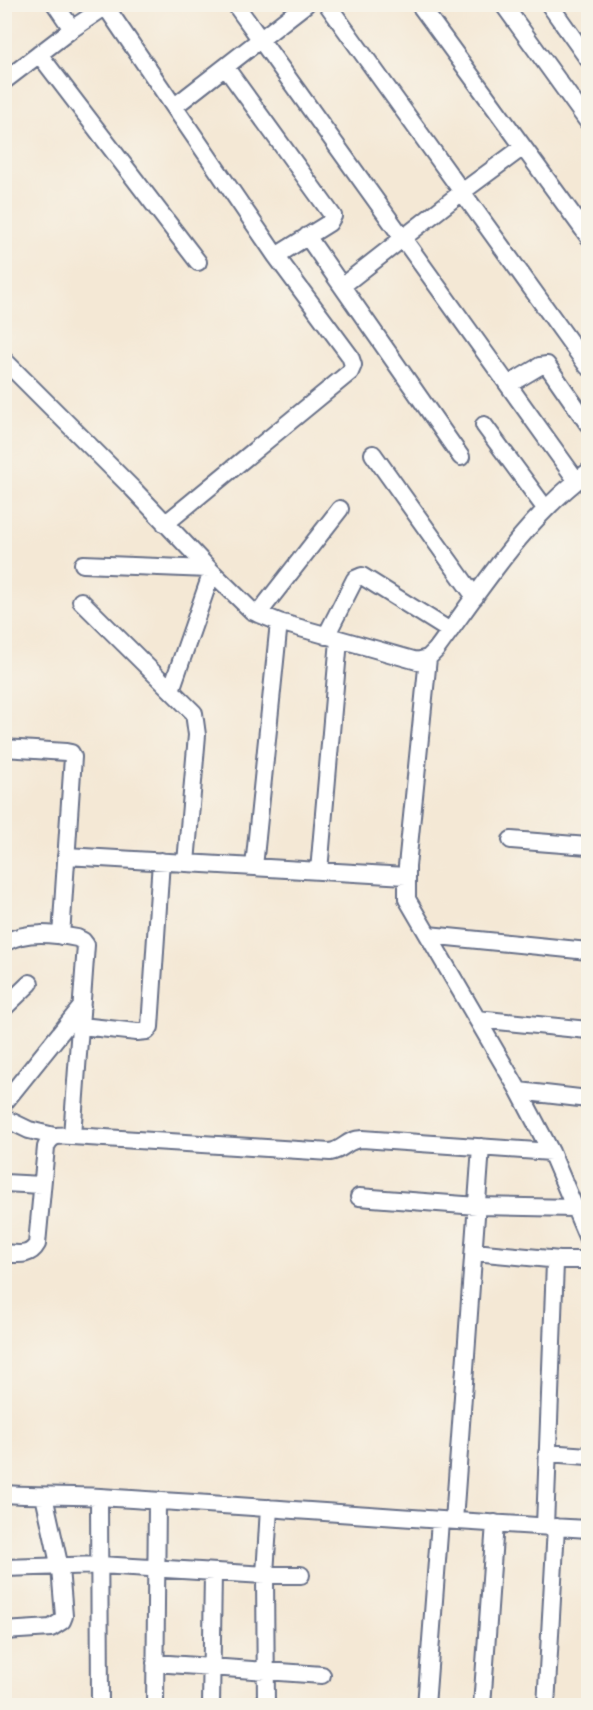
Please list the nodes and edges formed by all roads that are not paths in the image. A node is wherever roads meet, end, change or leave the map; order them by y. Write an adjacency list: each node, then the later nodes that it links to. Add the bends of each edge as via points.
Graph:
1 (55, 4): 9 (street)
2 (235, 4): 10 (street)
3 (306, 4): 10 (street)
4 (327, 4): 18 (street)
5 (419, 4): 17 (street)
6 (503, 4): 16 (street)
7 (549, 4): 12 (street)
8 (107, 6): 9 (street); 15 (street)
9 (72, 29): 11 (street)
10 (260, 41): 13 (street); 21 (street)
11 (39, 54): 14 (street); 23 (street)
12 (588, 59)
13 (226, 68): 15 (street); 19 (street, via 331,212 332,220)
14 (4, 81)
15 (175, 106): 22 (street)
16 (586, 112)
17 (523, 147): 18 (street); 20 (street)
18 (462, 192): 21 (street); 26 (street)
19 (307, 236): 22 (street); 24 (street)
20 (588, 237)
21 (403, 239): 24 (street); 27 (street)
22 (276, 256): 35 (street, via 353,365 350,372)
23 (198, 262)
24 (342, 286): 31 (street)
25 (4, 360): 35 (street)
26 (588, 367)
27 (508, 385): 28 (street, via 547,365); 32 (street)
28 (588, 424)
29 (484, 425): 34 (street)
30 (374, 454): 38 (street)
31 (461, 457)
32 (583, 476): 34 (street)
33 (340, 508): 40 (street)
34 (545, 508): 38 (street)
35 (165, 524): 37 (street)
36 (83, 564): 37 (street)
37 (210, 570): 40 (street); 45 (street)
38 (475, 597): 42 (street)
39 (81, 601): 45 (street)
40 (258, 614): 41 (street)
41 (279, 622): 43 (street); 52 (street)
42 (450, 631): 43 (street, via 359,576); 44 (street)
43 (333, 638): 44 (street, via 417,661); 53 (street)
44 (428, 658): 54 (street)
45 (171, 690): 51 (street, via 194,713 197,728)
46 (4, 748): 49 (street, via 71,753)
47 (511, 840): 48 (street)
48 (588, 846)
49 (66, 856): 50 (street); 56 (street)
50 (161, 861): 51 (street); 63 (street, via 150,1027 143,1032)
51 (186, 863): 52 (street)
52 (254, 867): 53 (street)
53 (319, 871): 54 (street)
54 (406, 876): 55 (street, via 407,899)
55 (428, 935): 58 (street); 62 (street)
56 (61, 936): 57 (street, via 18,936); 60 (street, via 77,938 86,945)
57 (4, 943)
58 (588, 951)
59 (30, 983): 61 (street)
60 (82, 1006): 63 (street); 67 (street)
61 (4, 1008)
62 (477, 1019): 64 (street); 65 (street)
63 (81, 1026): 70 (street)
64 (588, 1030)
65 (519, 1091): 66 (street); 72 (street)
66 (588, 1099)
67 (4, 1103)
68 (4, 1118): 69 (street)
69 (54, 1136): 70 (street); 74 (street, via 46,1147)
70 (72, 1136): 71 (street, via 330,1152 357,1139)
71 (481, 1147): 72 (street); 76 (street)
72 (551, 1152): 77 (street)
73 (4, 1183): 74 (street)
74 (42, 1185): 80 (street, via 34,1249 22,1255)
75 (359, 1197): 76 (street)
76 (477, 1206): 77 (street); 79 (street)
77 (574, 1208): 78 (street)
78 (588, 1239)
79 (474, 1252): 81 (street); 90 (street)
80 (4, 1253)
81 (560, 1260): 82 (street); 83 (street, via 554,1269)
82 (588, 1260)
83 (547, 1453): 84 (street); 92 (street)
84 (588, 1456)
85 (4, 1494): 86 (street)
86 (44, 1496): 87 (street); 97 (street)
87 (99, 1497): 88 (street); 94 (street)
88 (157, 1503): 89 (street); 95 (street)
89 (269, 1508): 90 (street); 99 (street)
90 (447, 1521): 91 (street); 110 (street)
91 (495, 1523): 92 (street); 111 (street)
92 (550, 1527): 93 (street); 112 (street)
93 (588, 1529)
94 (100, 1565): 95 (street); 97 (street); 106 (street)
95 (156, 1567): 98 (street); 102 (street)
96 (4, 1568): 97 (street)
97 (60, 1568): 101 (street, via 64,1616 57,1627)
98 (213, 1572): 99 (street); 103 (street)
99 (265, 1575): 100 (street); 104 (street)
100 (301, 1575)
101 (4, 1632)
102 (155, 1663): 103 (street); 107 (street)
103 (213, 1666): 104 (street); 108 (street)
104 (267, 1671): 105 (street); 109 (street)
105 (322, 1675)
106 (100, 1706)
107 (155, 1706)
108 (211, 1706)
109 (267, 1706)
110 (426, 1706)
111 (482, 1706)
112 (546, 1706)

